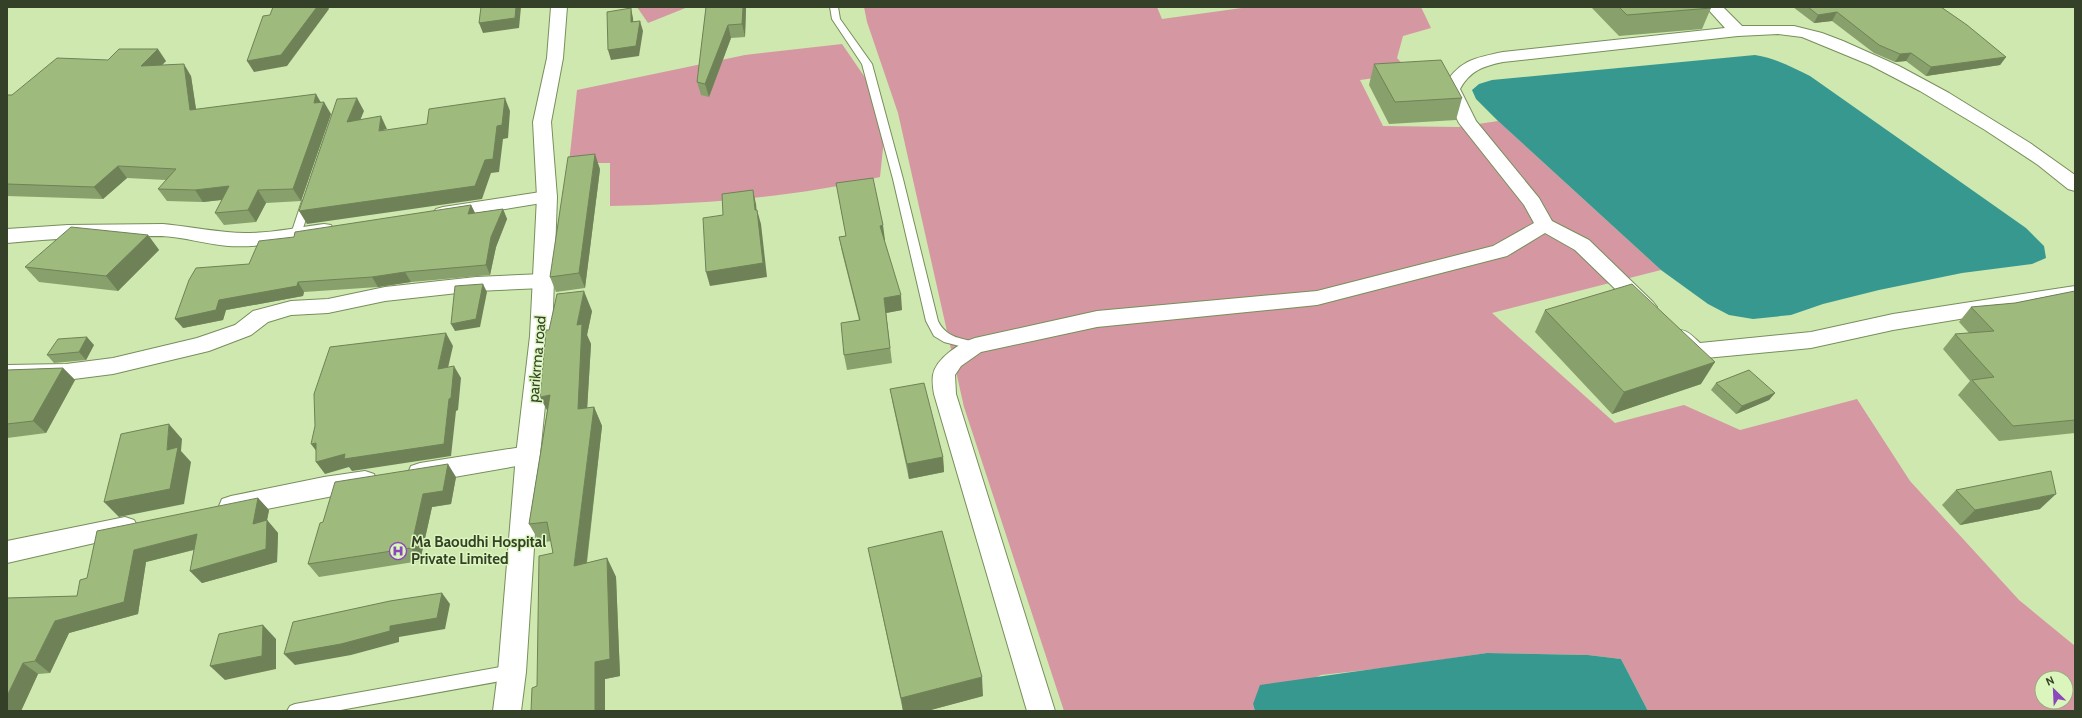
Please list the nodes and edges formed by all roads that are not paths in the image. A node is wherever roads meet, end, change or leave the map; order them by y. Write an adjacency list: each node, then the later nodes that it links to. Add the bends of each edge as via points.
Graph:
1 (559, 7): 7 (street, parikrma road, via 555,58 542,122)
2 (834, 7): 15 (lane, via 836,19 867,64 932,320 938,333 948,339)
3 (1714, 7): 4 (street)
4 (1738, 31): 5 (street, via 1783,29 1802,32 1897,71 1940,94 2054,166); 9 (street, via 1503,57 1469,65 1451,89 1461,111 1532,202)
5 (2075, 185)
6 (310, 191): 11 (lane)
7 (547, 197): 8 (street); 13 (street, parikrma road)
8 (421, 216)
9 (1545, 225): 14 (street, via 1582,245 1695,351 1811,340 1893,322); 15 (street, via 1500,251 1317,298 1097,319)
10 (343, 227): 11 (street)
11 (296, 234): 12 (street, via 265,239 227,239 155,230 68,231)
12 (7, 236)
13 (543, 281): 16 (street, via 476,284 385,294 328,306 291,308 260,316 244,330 201,345 113,366 66,372); 17 (street, parikrma road, via 541,336)
14 (2075, 293)
15 (975, 346): 24 (street, via 953,360 947,369 944,374 945,394)
16 (7, 374)
17 (528, 455): 18 (street, via 324,487); 21 (street, parikrma road)
18 (208, 510)
19 (146, 523): 20 (street)
20 (7, 552)
21 (512, 672): 22 (lane); 23 (street, parikrma road)
22 (295, 711)
23 (507, 711)
24 (1042, 711)

